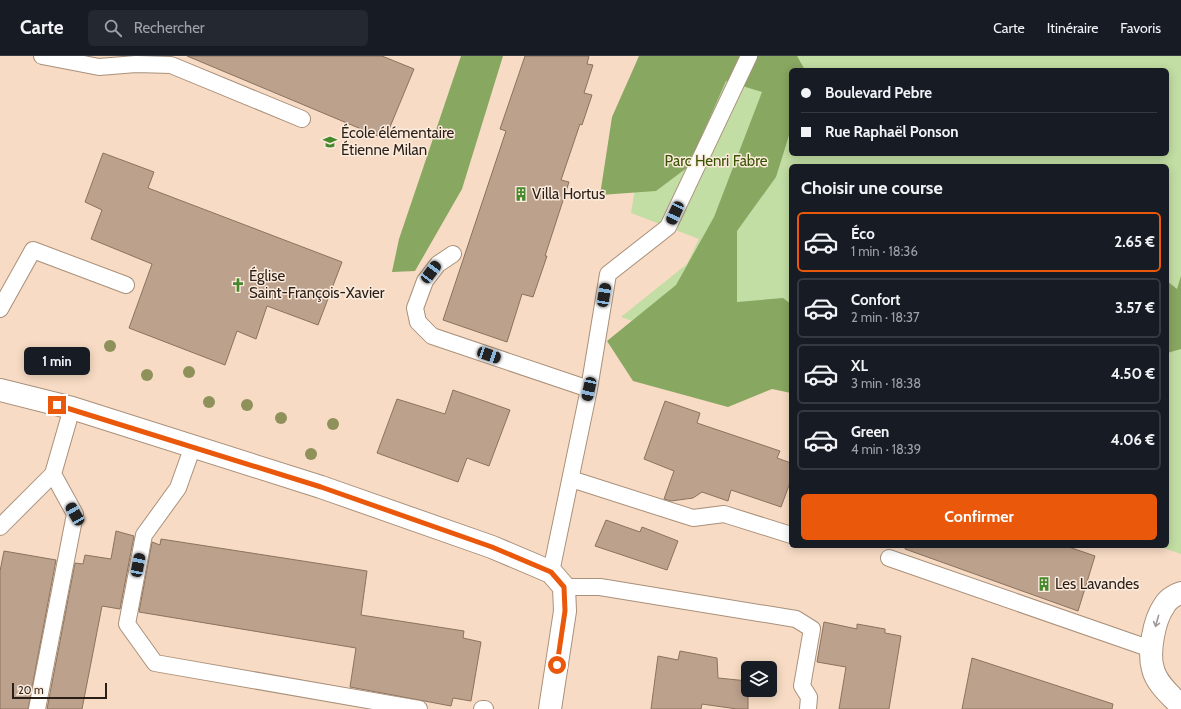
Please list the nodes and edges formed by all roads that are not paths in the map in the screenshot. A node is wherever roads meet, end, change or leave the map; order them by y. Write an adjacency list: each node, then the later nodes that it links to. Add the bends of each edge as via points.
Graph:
1 (42, 56): 3 (lane, via 99,68 136,64 171,65)
2 (744, 61): 7 (lane, via 668,227 608,274)
3 (302, 119)
4 (453, 254): 7 (lane, via 438,264 425,281 415,308 418,322 432,336)
5 (126, 285): 6 (lane, via 33,250)
6 (0, 309)
7 (589, 389): 12 (lane)
8 (0, 390): 9 (street)
9 (72, 408): 10 (street); 11 (lane)
10 (193, 446): 16 (street, via 492,547); 21 (lane, via 178,488 144,535 127,624 155,663)
11 (52, 474): 13 (lane); 20 (lane, via 75,514)
12 (571, 479): 14 (lane, via 693,518 724,514); 16 (lane)
13 (0, 527)
14 (789, 534)
15 (889, 558): 18 (lane)
16 (557, 580): 22 (street, via 565,611); 23 (lane, via 796,619 812,629 802,686 809,697)
17 (1181, 593): 18 (street, one-way to 18, via 1164,605 1157,619)
18 (1151, 649): 19 (street, via 1153,670 1163,688)
19 (1178, 704)
20 (37, 709)
21 (419, 709)
22 (550, 709)
23 (808, 709)

